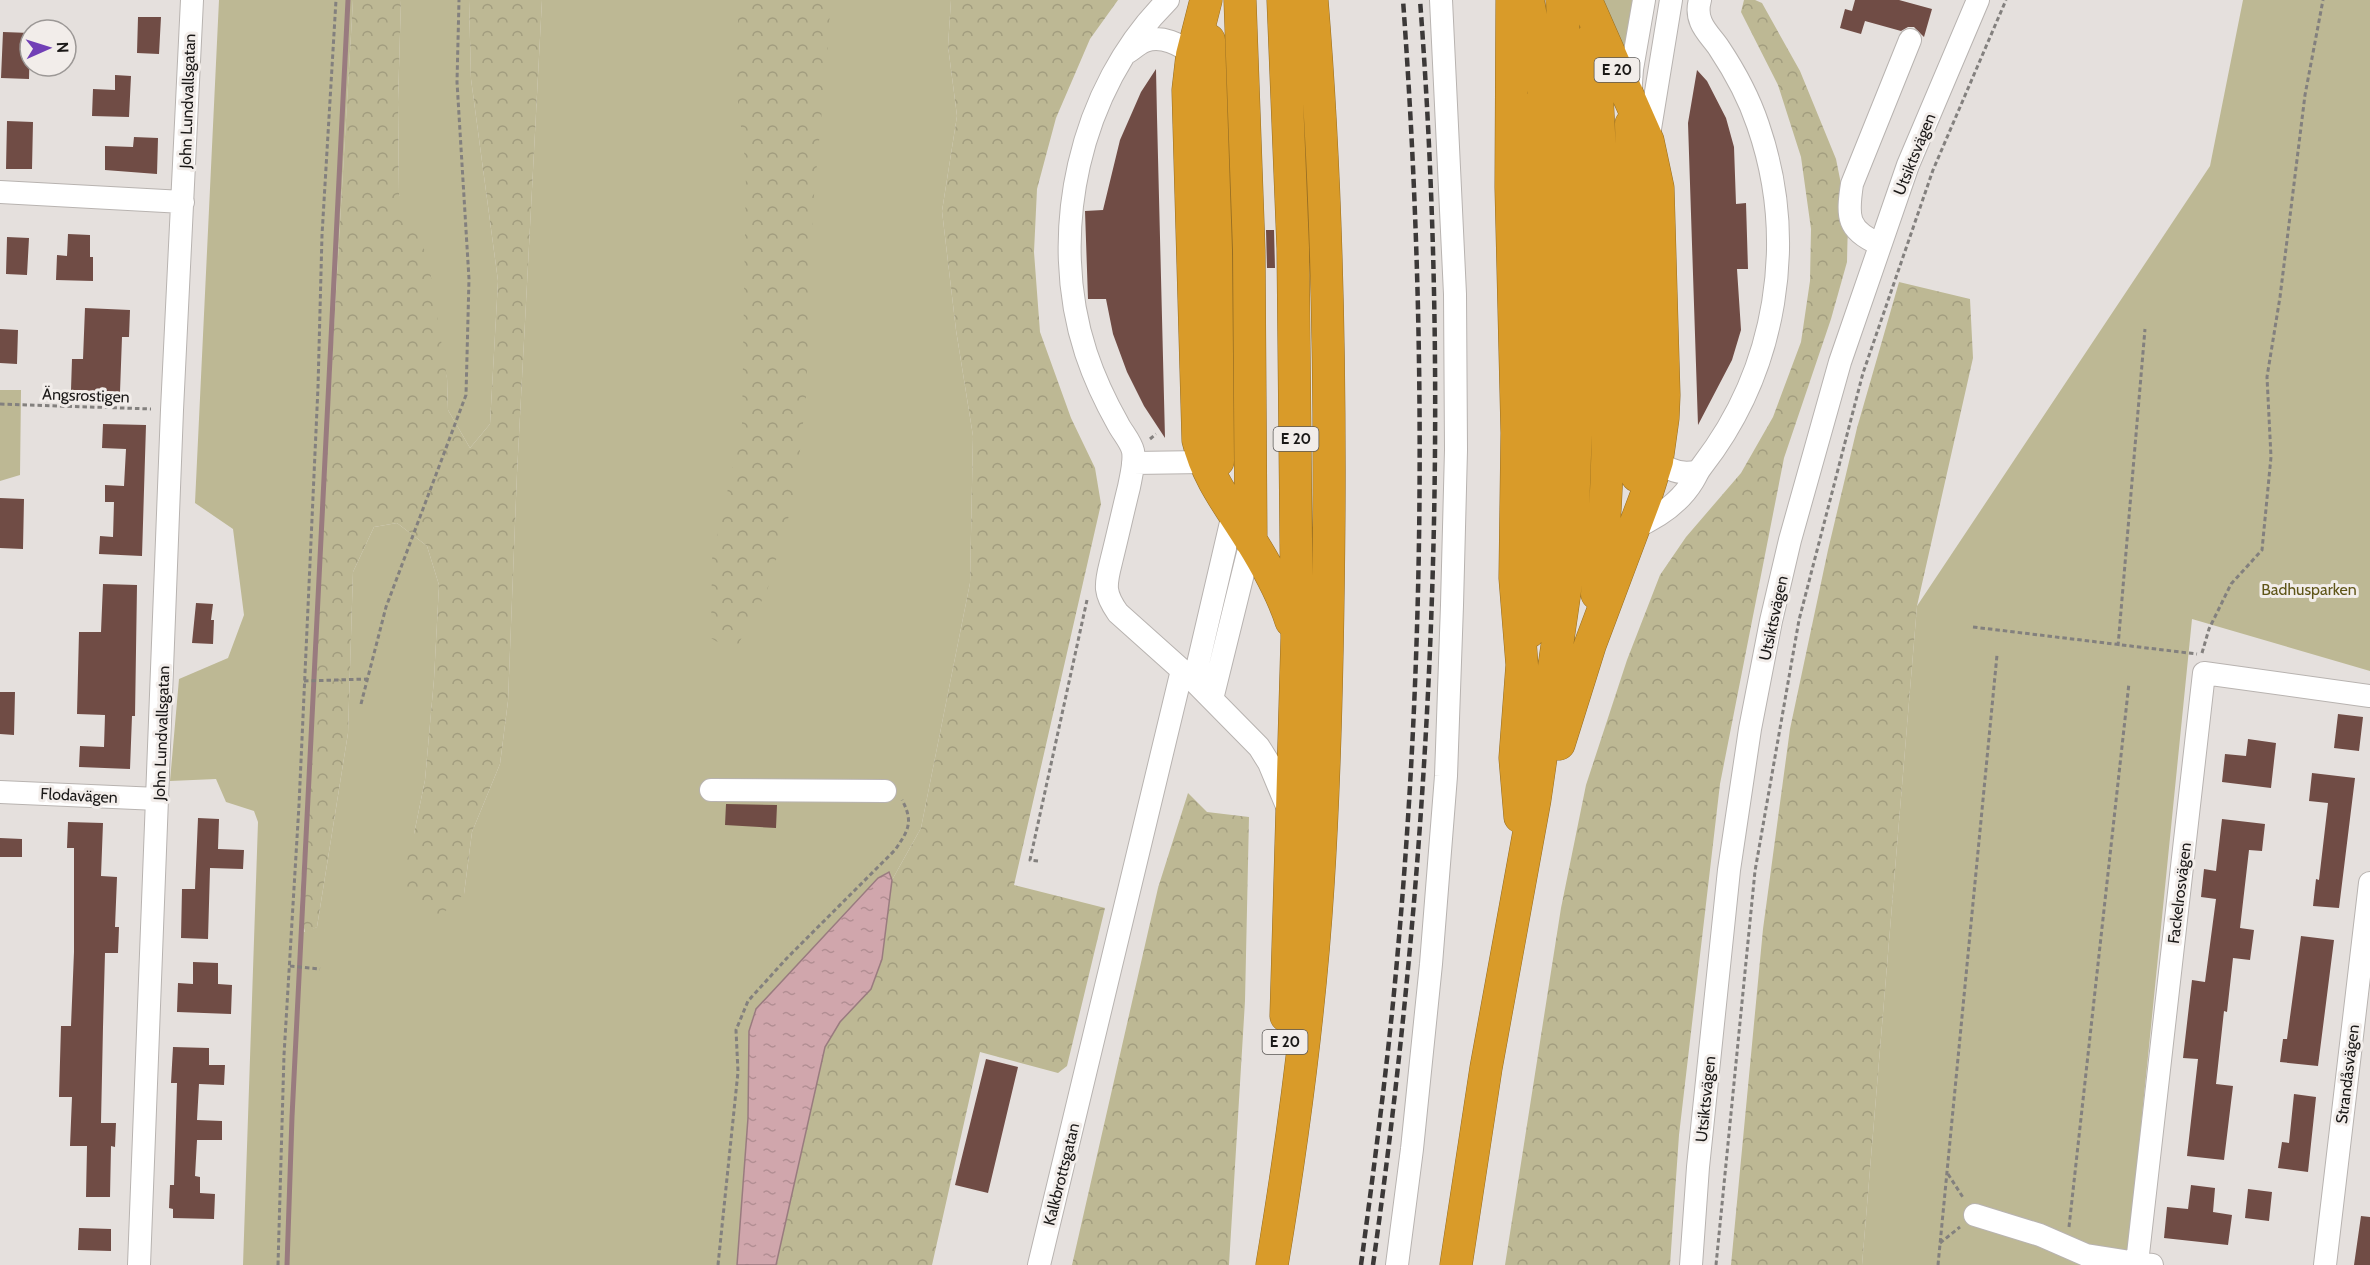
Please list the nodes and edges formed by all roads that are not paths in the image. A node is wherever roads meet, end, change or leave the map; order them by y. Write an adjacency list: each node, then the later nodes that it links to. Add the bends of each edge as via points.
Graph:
1 (192, 0): 30 (street, John Lundvallsgatan)
2 (1168, 0): 24 (street)
3 (1207, 0): 25 (highway, E 20); 38 (highway, E 20, via 1216,228)
4 (1226, 0): 38 (highway, via 1235,408)
5 (1240, 0): 32 (highway, E 20)
6 (1255, 0): 32 (highway, E 20)
7 (1268, 0): 33 (highway, E 20)
8 (1283, 0): 43 (highway, E 20, via 1293,260)
9 (1299, 0): 44 (highway, E 20, via 1312,405)
10 (1312, 0): 44 (highway, E 20, via 1329,396)
11 (1326, 0): 44 (highway, E 20, via 1344,404)
12 (1441, 0): 64 (street, via 1455,294 1452,605 1446,776 1431,964)
13 (1512, 0): 46 (highway, E 20, via 1515,578)
14 (1516, 0): 46 (highway, E 20, via 1532,397 1530,539)
15 (1522, 0): 46 (highway, E 20, via 1541,186 1547,397 1540,580)
16 (1528, 0): 47 (highway, E 20, via 1549,117 1559,243 1562,397 1554,581)
17 (1562, 0): 47 (highway, E 20, via 1574,243 1577,435 1572,542)
18 (1644, 0): 27 (street)
19 (1671, 0): 28 (street)
20 (1700, 0): 37 (street, via 1701,23 1734,73 1758,126 1772,176 1778,240 1775,296 1760,357 1739,409)
21 (1978, 0): 31 (street, Utsiktsvägen, via 1908,165)
22 (1585, 6): 26 (highway, E 20); 45 (highway, E 20, via 1603,184 1609,434 1603,544); 47 (highway, E 20, via 1592,484 1581,584)
23 (1910, 40): 31 (street, via 1852,184 1849,204 1858,232)
24 (1124, 54): 25 (street, via 1156,39 1179,45); 35 (street, via 1099,103 1086,141 1076,178 1069,232 1076,311 1086,355)
25 (1192, 55): 38 (highway, E 20, via 1188,90 1196,409 1198,440)
26 (1610, 55): 27 (highway, E 20); 41 (highway, E 20, via 1618,184 1623,415)
27 (1630, 98): 28 (highway, E 20); 34 (highway, E 20)
28 (1648, 141): 36 (highway, E 20, via 1658,188 1664,395)
29 (0, 192): 30 (street)
30 (183, 202): 54 (street, John Lundvallsgatan)
31 (1880, 244): 66 (street, Utsiktsvägen, via 1840,362 1790,540 1750,729 1729,870)
32 (1257, 339): 33 (highway, E 20); 40 (highway, E 20)
33 (1279, 380): 42 (highway, E 20)
34 (1639, 433): 36 (street, via 1647,451); 39 (highway, E 20)
35 (1133, 457): 38 (street); 48 (street, via 1109,572 1108,596 1118,613)
36 (1657, 461): 37 (street, via 1681,474); 39 (highway, E 20)
37 (1698, 471): 39 (street, via 1674,504 1657,518)
38 (1218, 488): 40 (highway, E 20); 48 (street, Kalkbrottsgatan)
39 (1634, 528): 41 (highway, E 20)
40 (1251, 540): 42 (highway, E 20); 50 (street)
41 (1612, 587): 45 (highway, E 20)
42 (1283, 596): 43 (highway, E 20)
43 (1297, 638): 55 (highway, E 20)
44 (1328, 638): 63 (highway, E 20, via 1317,898 1294,1134)
45 (1590, 645): 56 (highway, E 20)
46 (1522, 665): 56 (highway, E 20, via 1515,758)
47 (1555, 667): 56 (highway, E 20)
48 (1188, 675): 50 (street); 61 (street, Kalkbrottsgatan)
49 (2370, 696): 59 (street, Fackelrosvägen, via 2204,673)
50 (1212, 699): 55 (street, via 1259,747)
51 (711, 790): 52 (street)
52 (885, 791)
53 (0, 792): 54 (street, Flodavägen)
54 (158, 799): 60 (street, John Lundvallsgatan)
55 (1293, 819): 62 (highway, E 20, via 1284,1063)
56 (1522, 878): 65 (highway, E 20, via 1486,1068)
57 (2370, 883): 67 (street, Strandåsvägen)
58 (1975, 1215): 59 (street, via 2040,1235 2086,1255)
59 (2144, 1264)
60 (140, 1265)
61 (1039, 1265)
62 (1265, 1265)
63 (1272, 1265)
64 (1397, 1265)
65 (1456, 1265)
66 (1690, 1265)
67 (2325, 1265)

